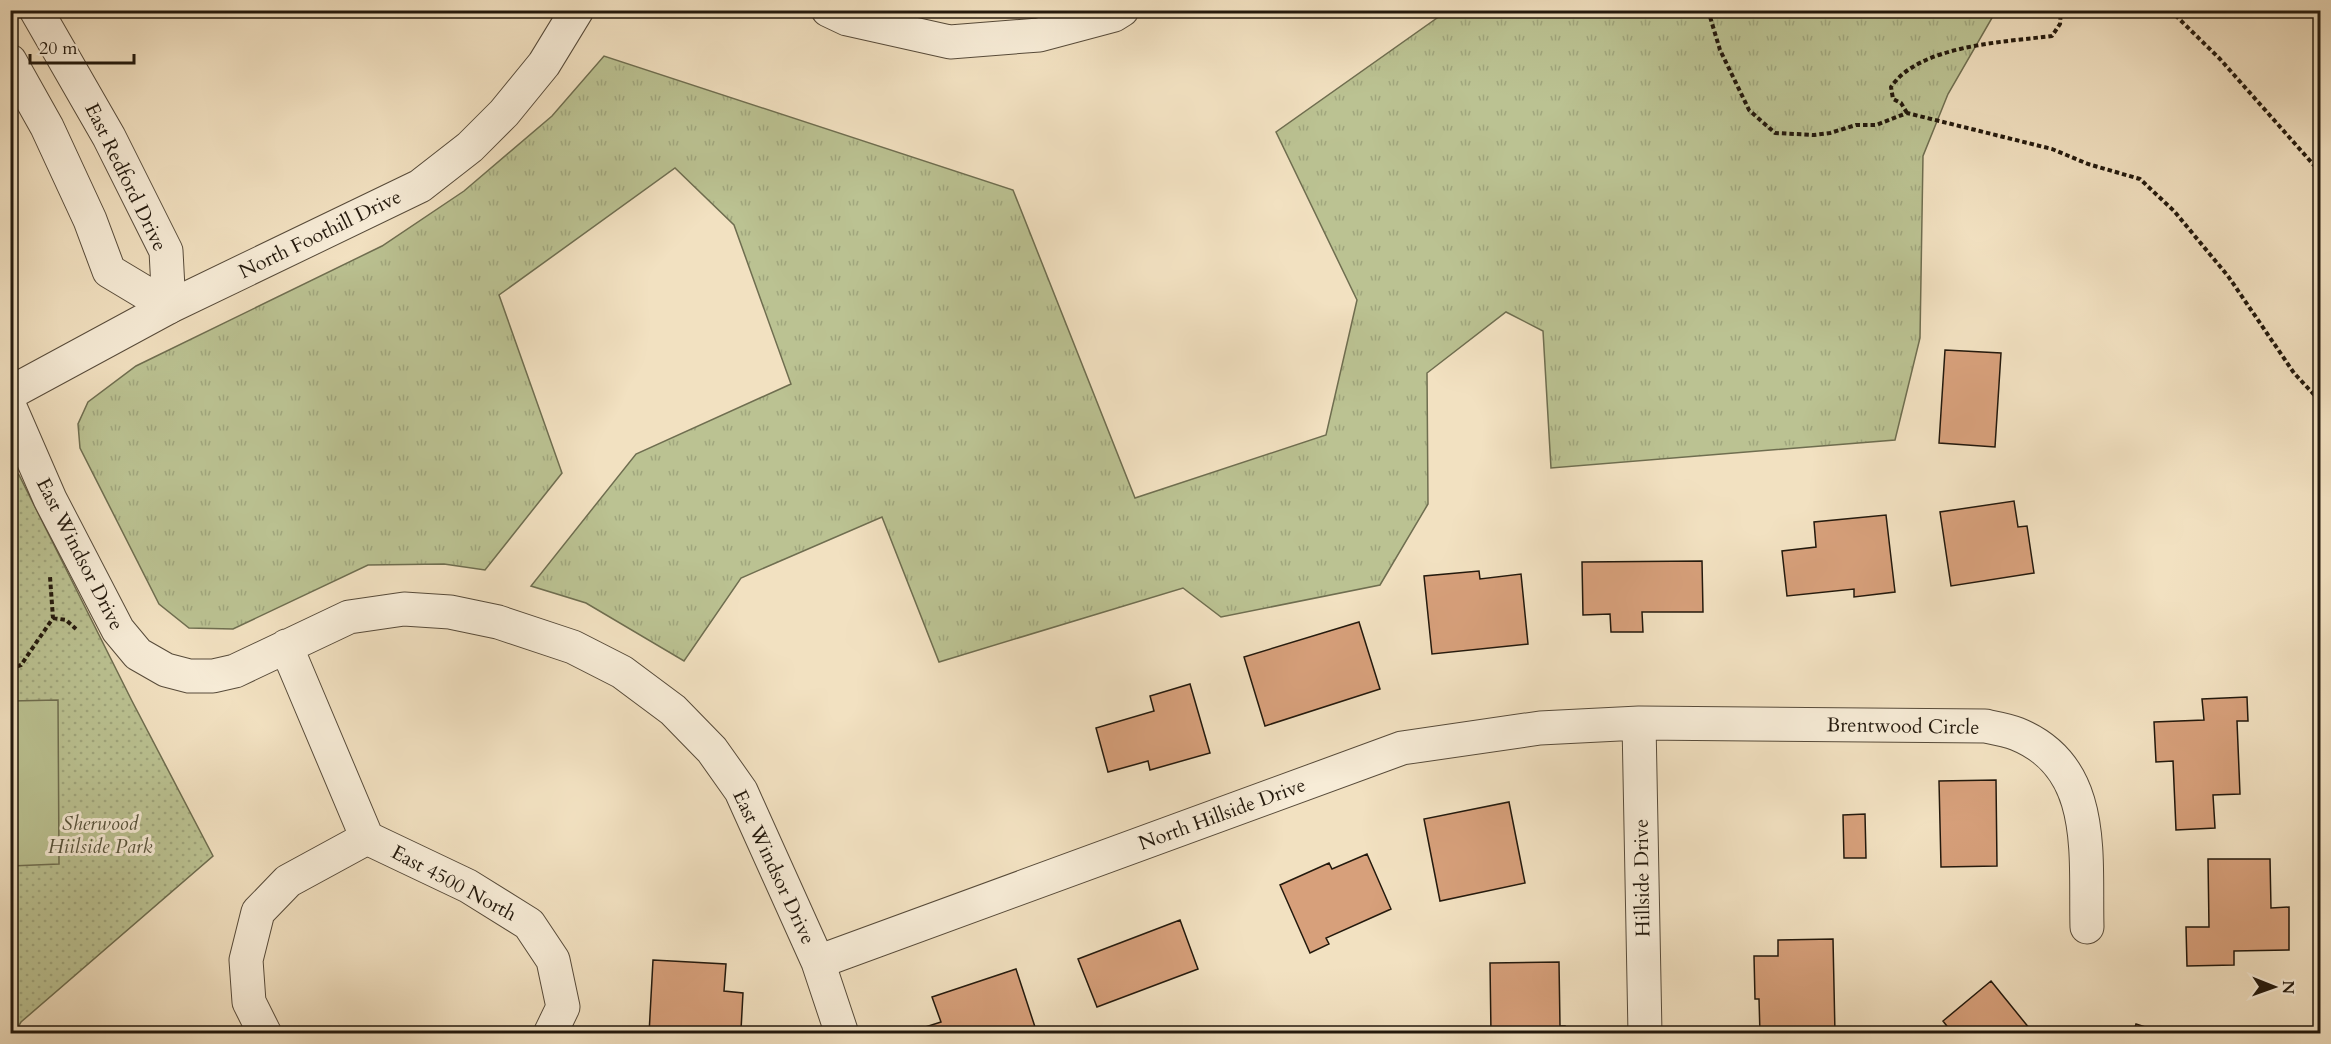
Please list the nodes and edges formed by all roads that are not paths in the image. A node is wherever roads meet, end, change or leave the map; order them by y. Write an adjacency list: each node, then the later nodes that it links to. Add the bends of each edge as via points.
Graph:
1 (36, 10): 6 (street, East Redford Drive, via 109,137 166,251)
2 (577, 10): 6 (street, North Foothill Drive, via 544,64 504,113 470,147 420,186)
3 (828, 10): 4 (street, via 847,19 950,42 1039,35)
4 (1122, 10)
5 (10, 61): 6 (street, via 47,127 109,271)
6 (169, 307): 7 (street, North Foothill Drive)
7 (10, 393)
8 (10, 407): 9 (street, East Windsor Drive, via 50,499 118,630 138,654 166,670 189,676 213,676 235,671)
9 (286, 646): 11 (street, East 4500 North); 13 (street, East Windsor Drive, via 349,617 404,609 450,612 498,622 573,646 622,672 673,710 712,750 741,791)
10 (1639, 723): 12 (street, Brentwood Circle, via 1985,726 2016,734 2044,749 2061,766 2077,793 2084,820); 13 (street, North Hillside Drive, via 1540,728 1402,748); 17 (street, Hillside Drive)
11 (367, 838): 14 (street, East 4500 North, via 288,881 258,912 246,970 249,1002); 15 (street, East 4500 North, via 468,886 529,924 553,960 563,1007)
12 (2087, 927)
13 (818, 962): 16 (street, East Windsor Drive)
14 (266, 1034)
15 (550, 1034)
16 (842, 1034)
17 (1645, 1034)

